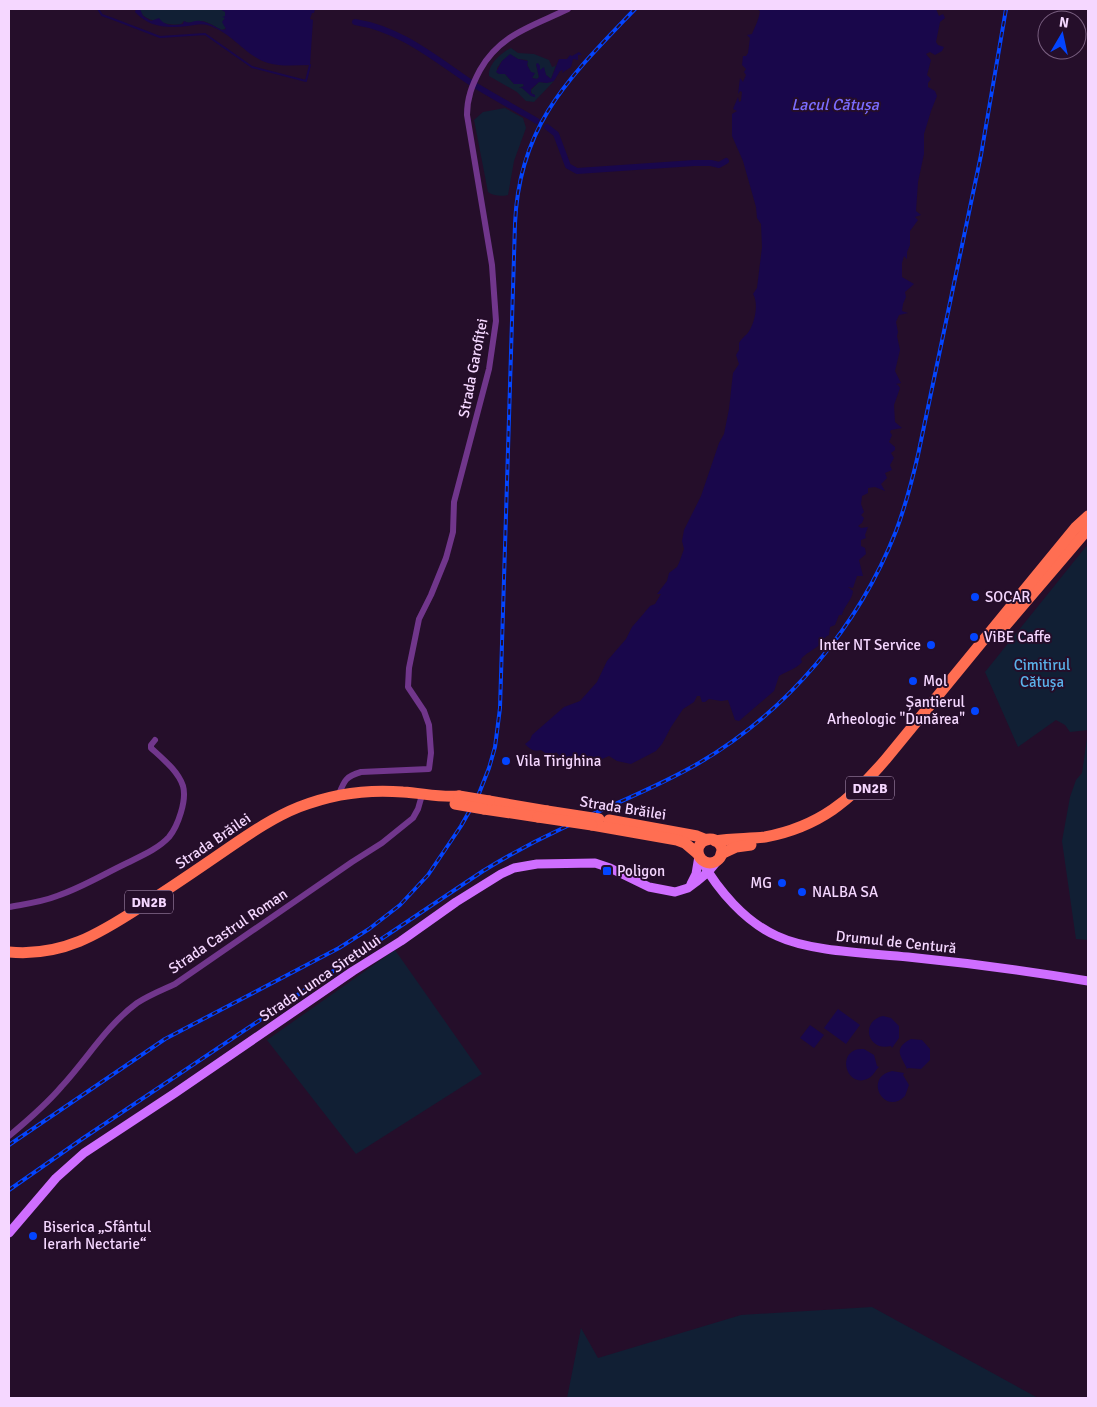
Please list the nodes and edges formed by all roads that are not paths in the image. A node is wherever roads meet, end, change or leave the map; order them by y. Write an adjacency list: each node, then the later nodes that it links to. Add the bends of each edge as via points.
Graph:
1 (568, 9): 5 (street, Strada Garofiței, via 503,42 490,54 471,88 467,114 492,265 496,321 489,369 454,502 453,532 446,558 418,619 409,668 408,687 429,725 429,769 352,774 345,779)
2 (1088, 516): 8 (highway, Strada Brăilei / DN2B, via 886,759 853,794 825,815 784,832 765,837)
3 (1088, 529): 10 (highway, DN2B, via 864,795 837,816 808,831 786,839 736,847)
4 (155, 740): 14 (street, via 151,748 175,772 184,791 181,813 169,836 149,852 76,888 43,900)
5 (339, 794): 6 (highway, Strada Brăilei / DN2B, via 380,791); 15 (highway, Strada Brăilei / DN2B, via 276,818 97,935 58,948)
6 (422, 794): 7 (highway, Strada Brăilei / DN2B, bridge); 17 (street, Strada Castrul Roman, via 413,818 382,842 175,984 137,1003 106,1032 57,1092)
7 (596, 822): 8 (highway, Strada Brăilei / DN2B); 9 (highway, Strada Brăilei / DN2B, via 678,840)
8 (711, 840): 9 (highway, via 699,847); 10 (highway, via 720,846)
9 (699, 856): 10 (highway, DN2B, via 708,863); 11 (street, Drumul de Centură); 13 (street, via 695,878)
10 (720, 857): 11 (street); 12 (street)
11 (708, 872): 12 (street, Drumul de Centură); 13 (street)
12 (719, 887): 13 (street, Strada Lunca Siretului, via 704,883); 16 (street, Drumul de Centură, via 762,928 794,942)
13 (688, 888): 18 (street, Strada Lunca Siretului, via 675,892 655,889 604,865 590,862 537,864 501,874 84,1153 56,1178)
14 (9, 907)
15 (9, 952)
16 (1088, 981)
17 (9, 1136)
18 (9, 1233)

